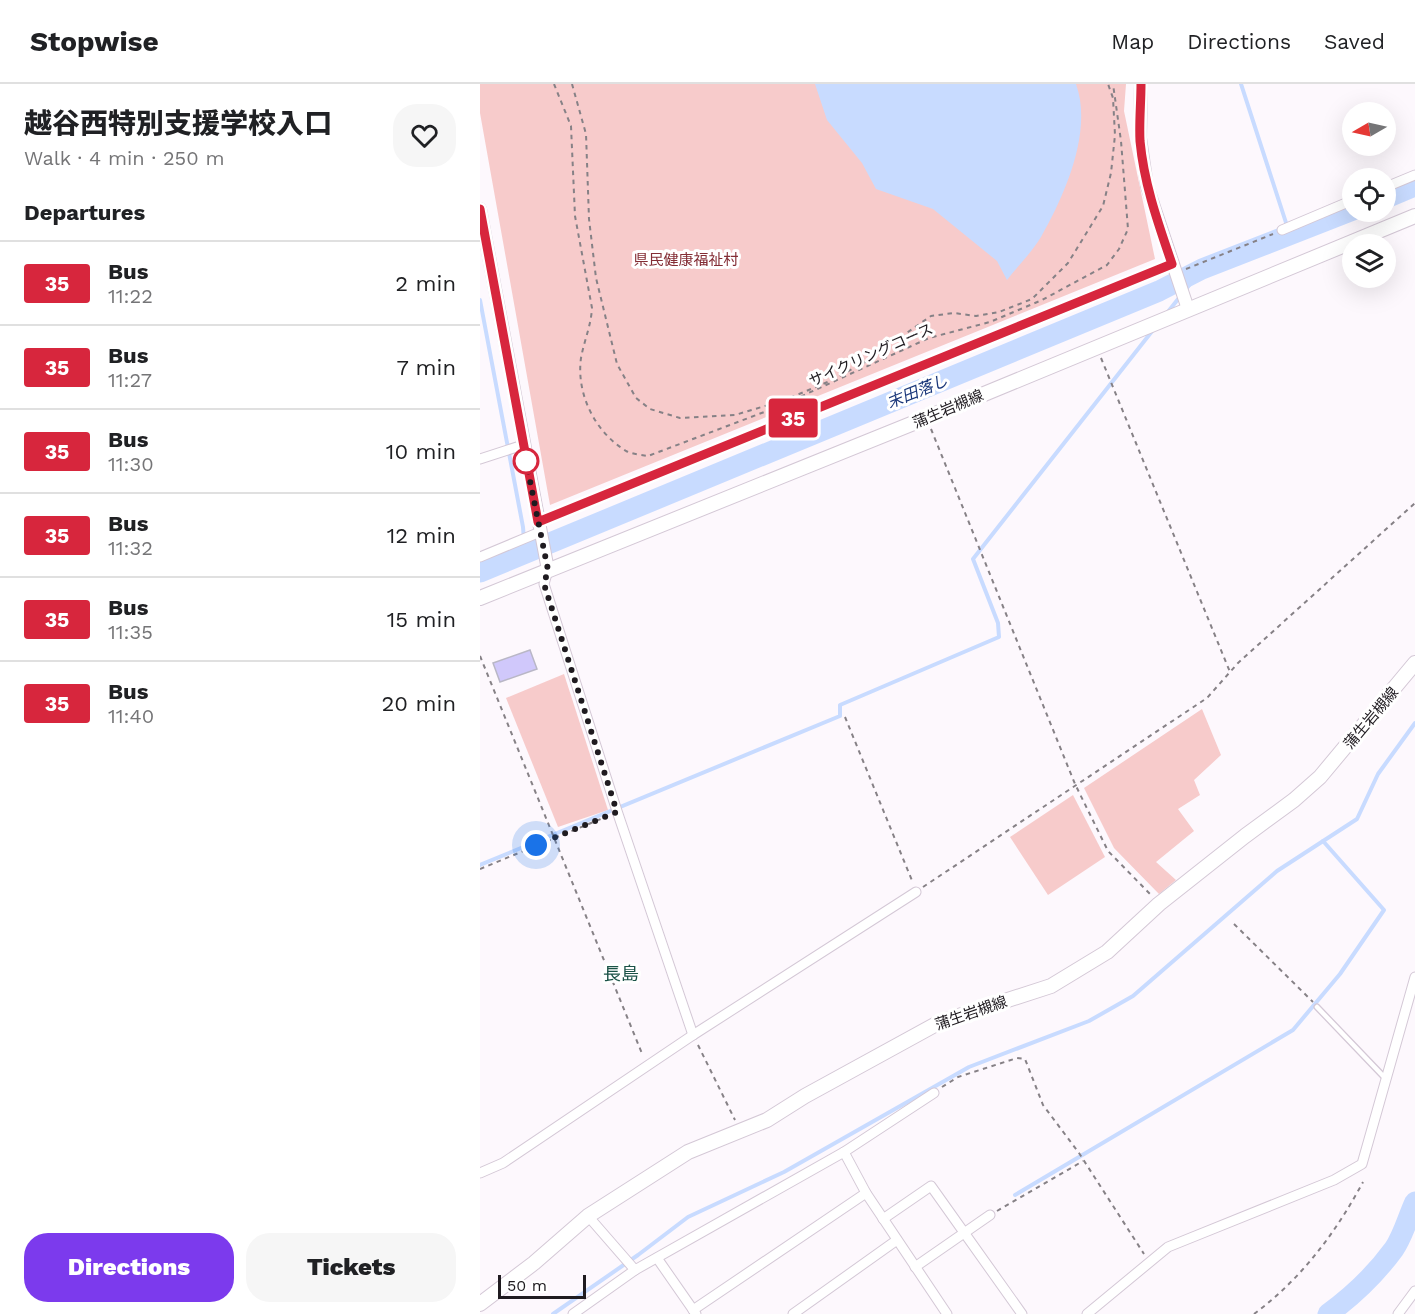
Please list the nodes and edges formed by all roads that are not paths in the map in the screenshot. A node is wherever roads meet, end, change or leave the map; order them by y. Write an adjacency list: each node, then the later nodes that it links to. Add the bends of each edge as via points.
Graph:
1 (1141, 84): 8 (street, via 1143,164 1151,205)
2 (1415, 175): 3 (street)
3 (1396, 183)
4 (1342, 205): 7 (street)
5 (480, 209): 10 (street)
6 (1415, 216): 9 (main road, 蒲生岩槻線)
7 (1282, 230)
8 (1174, 268): 9 (street); 12 (street)
9 (1188, 309): 14 (main road, 蒲生岩槻線)
10 (523, 445): 11 (street); 12 (street)
11 (480, 459)
12 (539, 527): 13 (street); 14 (street)
13 (480, 557)
14 (548, 570): 15 (main road, 蒲生岩槻線); 20 (street, via 544,584)
15 (480, 598)
16 (1415, 663): 27 (main road, 蒲生岩槻線, via 1320,777 1159,904 1107,952 1051,986 940,1022 767,1120 688,1152)
17 (916, 892): 20 (street)
18 (1415, 977): 21 (street)
19 (1317, 1006): 21 (lane)
20 (693, 1035): 24 (street, via 503,1163)
21 (1387, 1080): 41 (street, via 1362,1164 1334,1180 1168,1247)
22 (934, 1093): 23 (street)
23 (844, 1152): 25 (street); 31 (street)
24 (480, 1173)
25 (866, 1193): 28 (street); 36 (street)
26 (990, 1215): 29 (street)
27 (588, 1216): 33 (street); 35 (main road, 蒲生岩槻線)
28 (883, 1219): 29 (street, via 932,1186); 30 (street)
29 (964, 1232): 32 (street); 40 (street)
30 (897, 1240): 32 (street); 38 (street)
31 (657, 1258): 33 (street); 36 (street)
32 (915, 1267): 39 (street)
33 (635, 1270): 37 (street)
34 (1415, 1292): 42 (street)
35 (480, 1304)
36 (694, 1312)
37 (573, 1314)
38 (793, 1314)
39 (947, 1314)
40 (1022, 1314)
41 (1087, 1314)
42 (1398, 1314)

